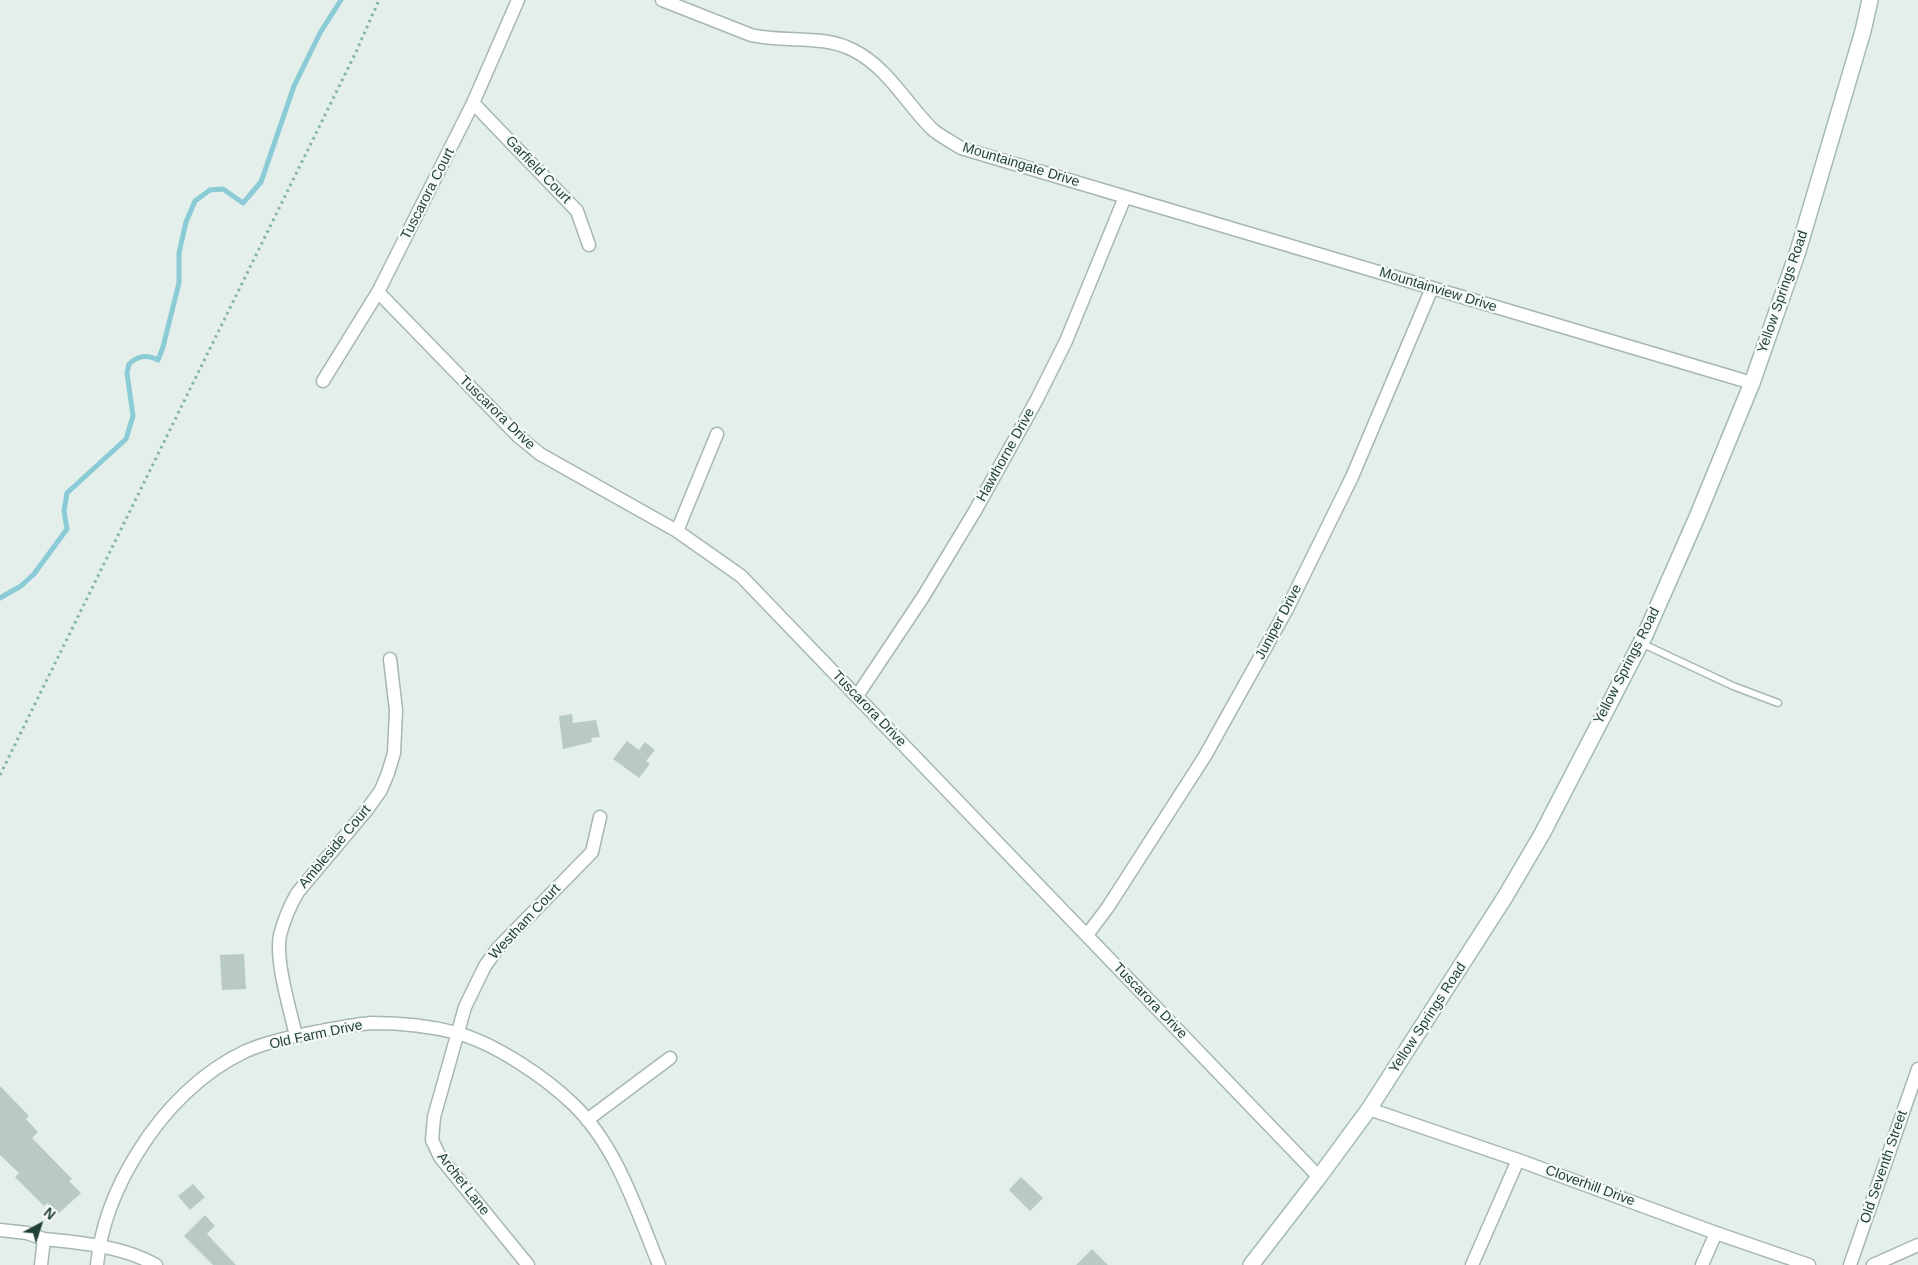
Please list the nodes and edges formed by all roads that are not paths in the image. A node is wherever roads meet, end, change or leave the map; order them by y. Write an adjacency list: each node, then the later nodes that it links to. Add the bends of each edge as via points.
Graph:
1 (518, 0): 4 (street, Tuscarora Court)
2 (662, 0): 5 (street, Mountaingate Drive, via 751,35 826,41 854,50 881,70 933,130 961,148)
3 (1870, 0): 10 (main road, Yellow Springs Road, via 1798,251)
4 (473, 103): 6 (street, Garfield Court, via 577,211); 8 (street, Tuscarora Court)
5 (1125, 197): 7 (street, Mountainview Drive); 15 (street, Hawthorne Drive, via 1066,341 1036,401 923,597)
6 (589, 245)
7 (1432, 288): 10 (street, Mountainview Drive); 18 (street, Juniper Drive, via 1352,477 1287,609 1205,756)
8 (378, 292): 9 (street, Tuscarora Court); 12 (street, Tuscarora Drive, via 518,436 540,454)
9 (323, 381)
10 (1752, 383): 13 (main road, Yellow Springs Road, via 1697,517)
11 (717, 434): 12 (street)
12 (678, 530): 15 (street, Tuscarora Drive, via 741,576)
13 (1640, 642): 16 (lane, via 1733,686); 23 (main road, Yellow Springs Road, via 1538,841)
14 (390, 659): 20 (street, Ambleside Court, via 396,710 394,753 388,774 366,811 298,892 280,937 280,961)
15 (857, 696): 18 (street, Tuscarora Drive)
16 (1778, 703)
17 (600, 818): 19 (street, Westham Court, via 592,852 498,948 485,966 465,1006)
18 (1087, 935): 26 (street, Tuscarora Drive)
19 (458, 1034): 20 (street, Old Farm Drive, via 401,1024 371,1023); 24 (street, Old Farm Drive, via 496,1049 526,1067 575,1105); 35 (street, Archet Lane, via 434,1117 432,1140 440,1157)
20 (296, 1036): 30 (street, Old Farm Drive, via 247,1050 210,1073 172,1106 150,1134 114,1194)
21 (670, 1058): 24 (street)
22 (1918, 1069): 41 (street, Old Seventh Street)
23 (1370, 1109): 25 (street, Cloverhill Drive); 26 (main road, Yellow Springs Road)
24 (587, 1120): 36 (street, Old Farm Drive, via 628,1186)
25 (1518, 1160): 28 (street, Cloverhill Drive); 38 (street)
26 (1319, 1177): 37 (main road, Yellow Springs Road)
27 (0, 1230): 29 (street)
28 (1716, 1233): 39 (street); 40 (street, Cloverhill Drive)
29 (44, 1239): 30 (street); 32 (street)
30 (99, 1245): 33 (street, Old Farm Drive); 34 (street)
31 (1918, 1245): 42 (street)
32 (41, 1265)
33 (97, 1265)
34 (156, 1265)
35 (528, 1265)
36 (659, 1265)
37 (1251, 1265)
38 (1472, 1265)
39 (1702, 1265)
40 (1809, 1265)
41 (1850, 1265)
42 (1873, 1265)

